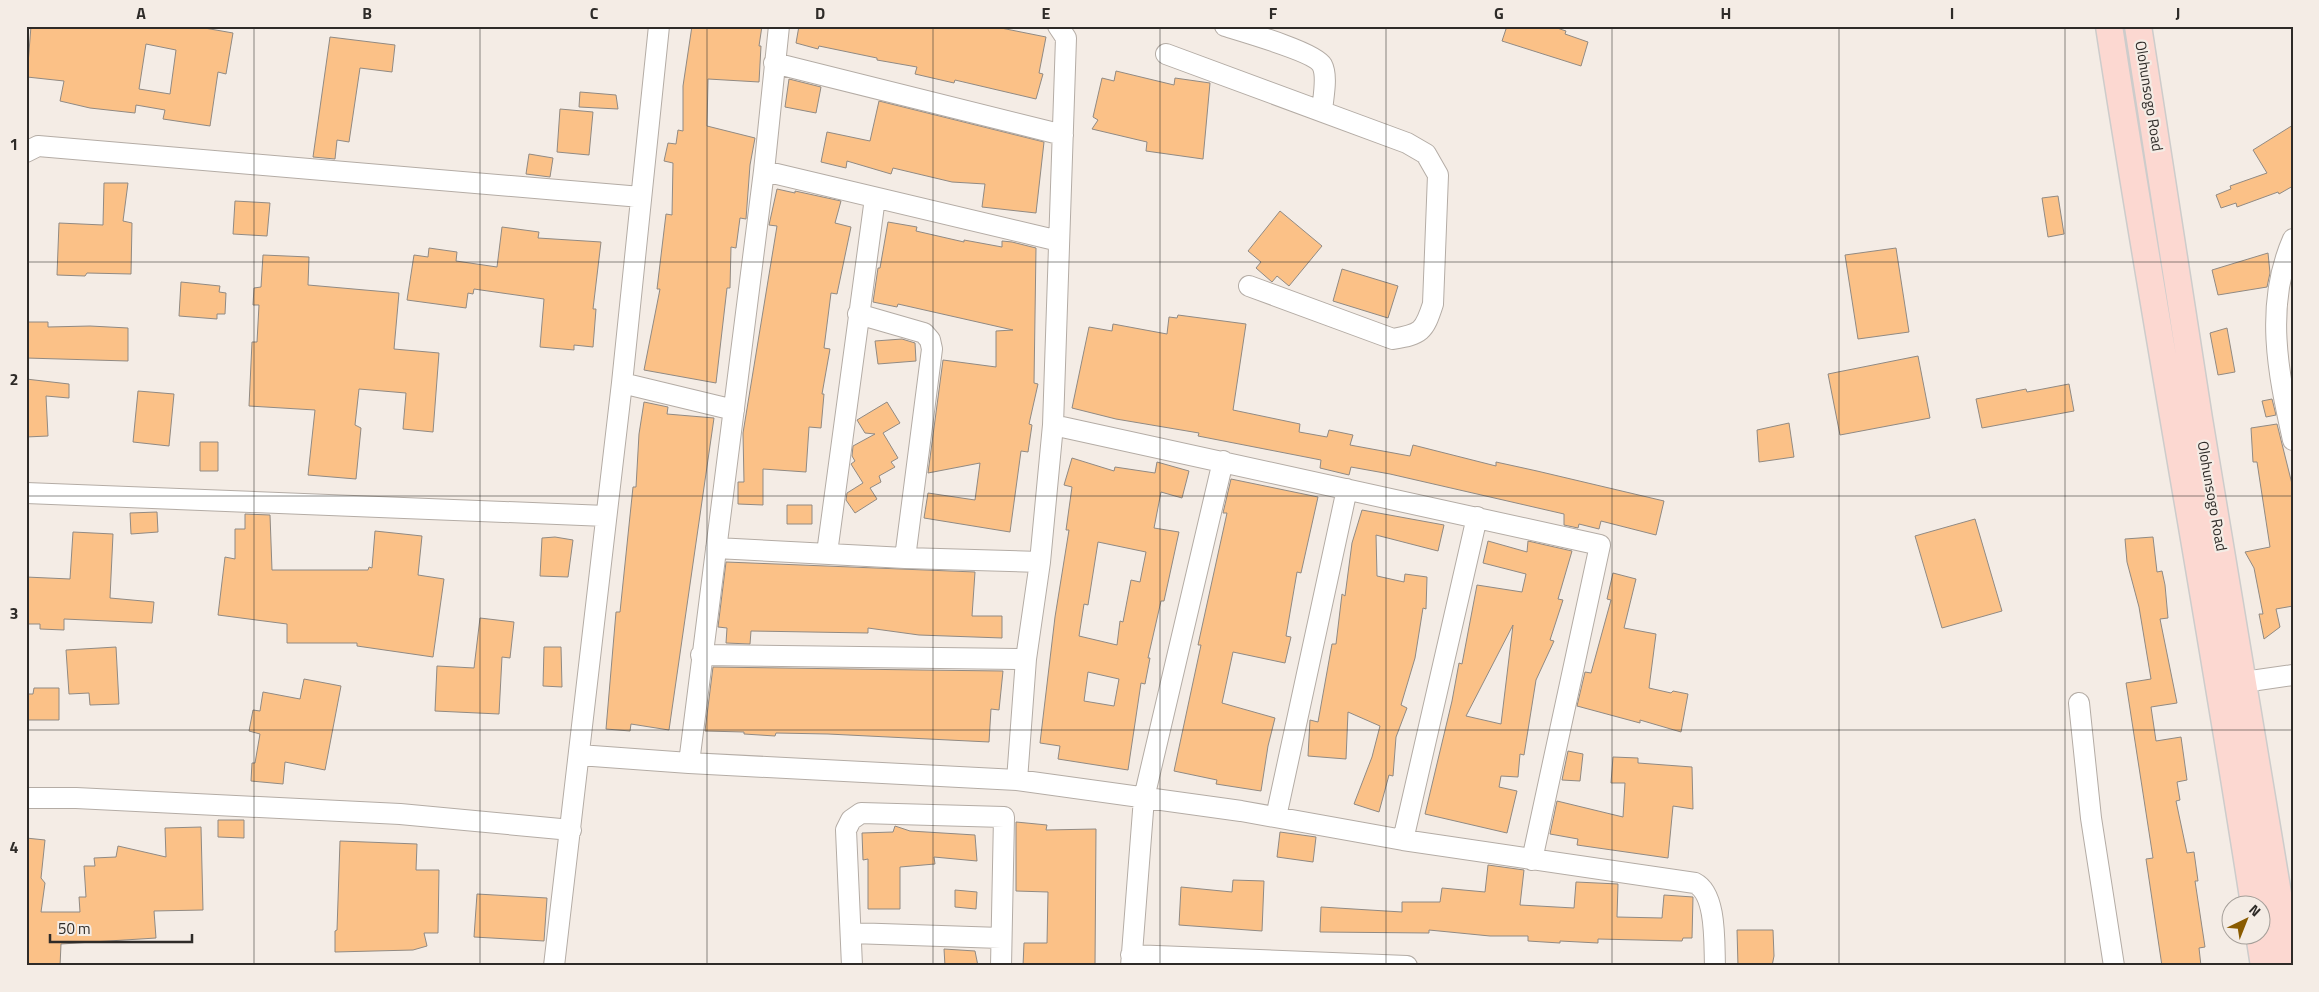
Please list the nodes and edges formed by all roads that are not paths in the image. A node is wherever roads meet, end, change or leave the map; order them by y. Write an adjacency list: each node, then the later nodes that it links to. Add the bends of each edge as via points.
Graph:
1 (659, 26): 13 (street)
2 (779, 26): 8 (street)
3 (1058, 26): 10 (street, via 1066,38)
4 (1225, 26): 9 (street, via 1267,39 1322,64)
5 (2109, 26): 24 (main road, Olohunsogo Road)
6 (2138, 26): 22 (main road, Olohunsogo Road)
7 (1166, 54): 9 (street)
8 (774, 63): 10 (street); 12 (street)
9 (1322, 111): 17 (street, via 1407,143 1426,154 1438,175 1433,304 1427,322 1416,335 1393,339)
10 (1063, 135): 16 (street)
11 (30, 145): 13 (street)
12 (764, 170): 14 (street); 21 (street)
13 (641, 197): 19 (street)
14 (875, 198): 16 (street); 18 (street)
15 (2293, 239): 20 (street, via 2284,259 2277,301 2276,353)
16 (1059, 241): 23 (street)
17 (1249, 286)
18 (858, 314): 32 (street); 33 (street, via 924,333 932,349)
19 (622, 383): 21 (street); 29 (street)
20 (2288, 399): 25 (street)
21 (734, 410): 31 (street)
22 (2199, 419): 24 (main road); 38 (main road, Olohunsogo Road)
23 (1053, 425): 26 (street); 34 (street)
24 (2173, 425): 49 (main road, Olohunsogo Road, via 2220,687)
25 (2293, 440)
26 (1223, 461): 27 (street); 44 (street)
27 (1347, 489): 30 (street); 45 (street)
28 (26, 493): 29 (street)
29 (606, 516): 40 (street)
30 (1477, 517): 47 (street); 48 (street, via 1600,545)
31 (716, 548): 32 (street); 35 (street)
32 (827, 553): 33 (street)
33 (905, 558): 34 (street)
34 (1040, 562): 36 (street)
35 (702, 655): 36 (street); 41 (street)
36 (1026, 659): 42 (street)
37 (2293, 675): 38 (street)
38 (2244, 682): 61 (main road, Olohunsogo Road)
39 (2079, 703): 59 (street, via 2091,818)
40 (579, 755): 41 (street); 46 (street)
41 (689, 763): 42 (street)
42 (1017, 780): 44 (street)
43 (26, 798): 46 (street, via 400,814)
44 (1144, 798): 45 (street); 53 (street)
45 (1276, 817): 47 (street)
46 (570, 830): 54 (street)
47 (1404, 840): 48 (street)
48 (1532, 860): 58 (street, via 1699,885 1710,906)
49 (2252, 894)
50 (851, 933): 51 (street); 51 (street, via 846,830 851,820 861,813 1004,817); 55 (street)
51 (1001, 938): 56 (street)
52 (2261, 944): 60 (main road)
53 (1131, 961): 57 (street)
54 (554, 966)
55 (852, 966)
56 (1001, 966)
57 (1407, 966)
58 (1715, 966)
59 (2114, 966)
60 (2264, 966)
61 (2290, 966)

